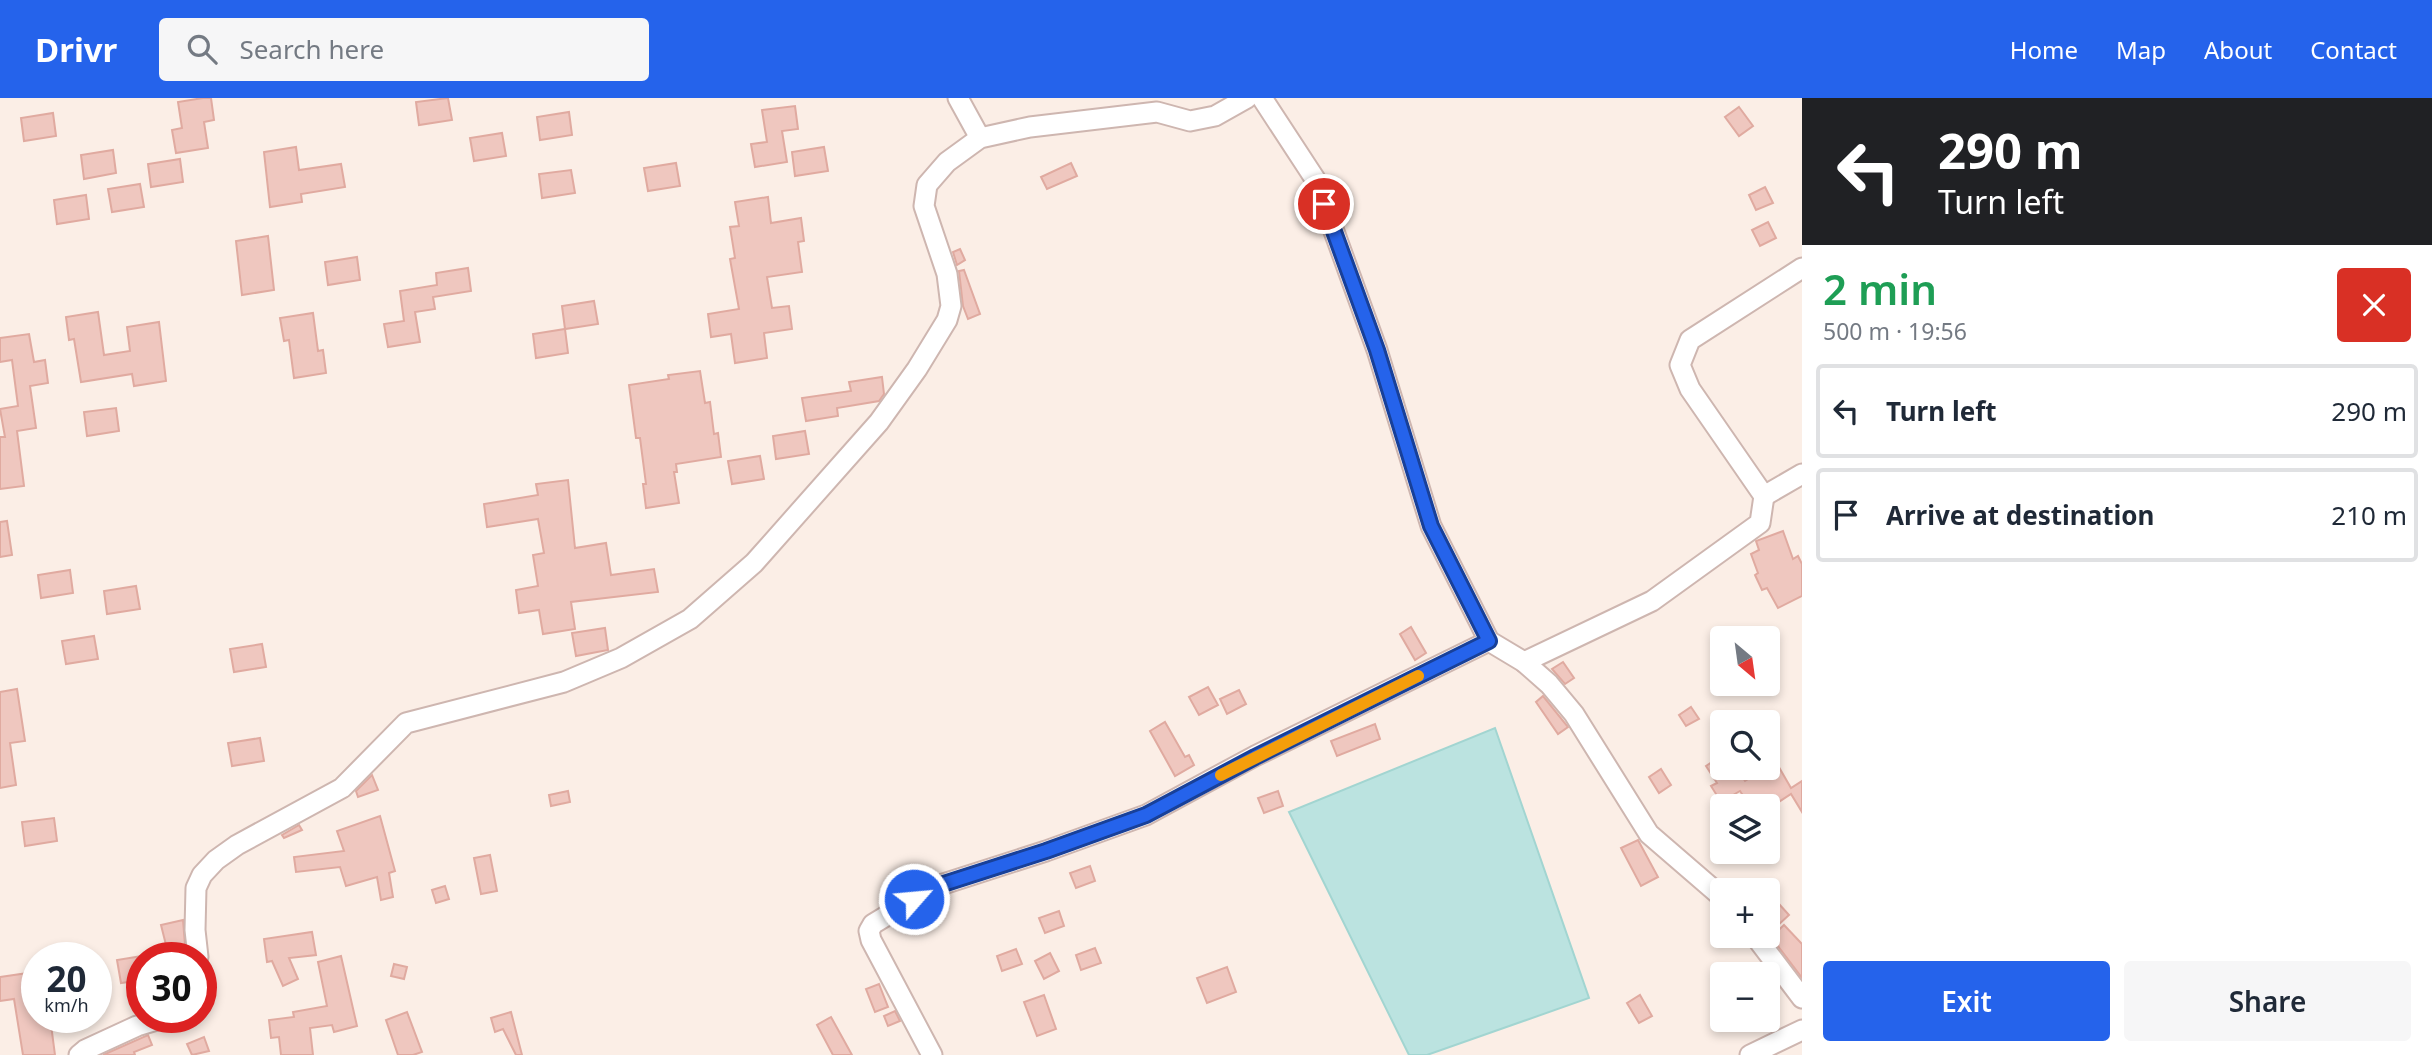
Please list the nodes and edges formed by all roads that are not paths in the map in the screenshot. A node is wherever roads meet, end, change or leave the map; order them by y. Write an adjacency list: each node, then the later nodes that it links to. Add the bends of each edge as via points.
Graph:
1 (958, 98): 4 (street)
2 (1247, 98): 4 (street, via 1214,116 1190,121 1157,112 1030,127)
3 (1262, 98): 8 (street, via 1315,179 1377,350 1431,526)
4 (979, 138): 11 (street, via 947,162 927,185 924,206 947,274 951,306 947,320 879,422 754,563 690,619 621,658 564,682 406,723 342,788 216,860 197,888)
5 (1802, 268): 7 (street, via 1690,340 1680,365 1690,389)
6 (1802, 474): 7 (street)
7 (1764, 496): 9 (street, via 1760,523 1652,601)
8 (1489, 641): 9 (street); 17 (street, via 1146,815 934,887 873,924 871,940)
9 (1524, 662): 10 (street, via 1574,714 1649,834)
10 (1710, 887)
11 (196, 942)
12 (1764, 948): 13 (street)
13 (1802, 998)
14 (1802, 1030): 18 (street)
15 (126, 1031): 16 (street)
16 (79, 1055)
17 (932, 1055)
18 (1749, 1055)

